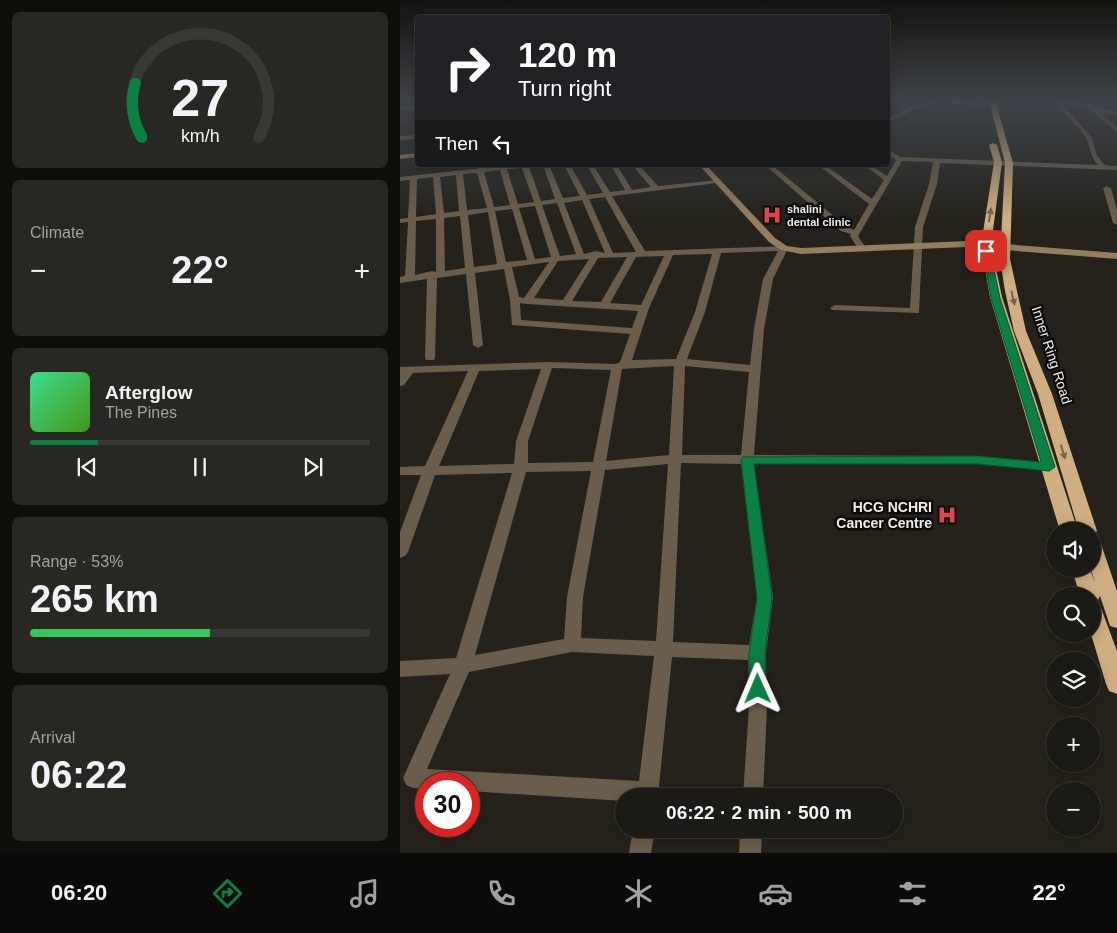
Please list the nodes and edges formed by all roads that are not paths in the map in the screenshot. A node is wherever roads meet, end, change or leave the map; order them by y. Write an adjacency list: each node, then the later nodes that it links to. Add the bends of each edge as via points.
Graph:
1 (992, 140): 9 (highway, Inner Ring Road)
2 (1000, 140): 9 (highway, Inner Ring Road)
3 (1090, 140): 22 (street, via 1094,156)
4 (890, 153): 7 (street)
5 (415, 156): 6 (street)
6 (400, 158)
7 (900, 159): 8 (street); 28 (street)
8 (937, 160): 9 (street); 48 (street)
9 (1004, 162): 22 (street); 47 (highway, Inner Ring Road, one-way to 9); 49 (highway, Inner Ring Road)
10 (511, 167): 21 (street)
11 (527, 167): 37 (street)
12 (547, 167): 36 (street)
13 (568, 167): 35 (street)
14 (591, 167): 34 (street)
15 (615, 167): 33 (street)
16 (638, 167): 31 (street)
17 (704, 167): 30 (street)
18 (770, 167): 46 (street, via 844,229)
19 (824, 167): 38 (street)
20 (870, 167): 28 (street)
21 (504, 168): 24 (street); 39 (street)
22 (1104, 168): 23 (street)
23 (1117, 168)
24 (480, 170): 25 (street); 40 (street)
25 (459, 173): 26 (street); 41 (street)
26 (436, 175): 27 (street); 42 (street)
27 (414, 178): 29 (street); 43 (street)
28 (887, 179): 38 (street)
29 (400, 180)
30 (717, 181): 31 (street); 50 (street, via 772,240)
31 (656, 188): 33 (street)
32 (1107, 188): 45 (street)
33 (630, 192): 34 (street)
34 (607, 194): 35 (street); 54 (street)
35 (584, 197): 36 (street); 56 (street)
36 (561, 200): 37 (street); 57 (street)
37 (539, 203): 39 (street); 59 (street)
38 (873, 203): 46 (street)
39 (516, 206): 40 (street); 60 (street)
40 (491, 209): 41 (street); 61 (street)
41 (465, 213): 42 (street); 62 (street)
42 (440, 216): 43 (street); 63 (street)
43 (414, 219): 44 (street); 64 (street)
44 (400, 221)
45 (1117, 223)
46 (856, 233): 51 (street, via 854,236)
47 (986, 245): 48 (street); 49 (street); 86 (highway, Inner Ring Road, via 996,298)
48 (917, 246): 51 (street); 71 (street, via 914,311)
49 (1005, 246): 58 (street); 90 (highway, Inner Ring Road, one-way to 90, via 1020,331 1045,394)
50 (784, 248): 51 (street, via 801,251); 52 (street); 80 (street, via 768,279)
51 (862, 248)
52 (717, 251): 55 (street); 75 (street, via 700,312)
53 (596, 254): 56 (street); 57 (street); 68 (street)
54 (638, 254): 55 (street); 56 (street); 69 (street)
55 (669, 254): 70 (street)
56 (610, 255)
57 (581, 256): 59 (street)
58 (1117, 256)
59 (556, 258): 60 (street); 67 (street)
60 (531, 260): 61 (street)
61 (505, 264): 62 (street); 66 (street)
62 (470, 269): 63 (street); 73 (street)
63 (437, 274): 64 (street); 74 (street)
64 (410, 278): 65 (street)
65 (400, 280)
66 (515, 300): 67 (street); 72 (street, via 516,323)
67 (527, 301): 68 (street)
68 (566, 303): 69 (street)
69 (604, 306): 70 (street)
70 (644, 308): 72 (street)
71 (835, 308)
72 (636, 331): 77 (street)
73 (478, 345)
74 (430, 358)
75 (680, 362): 77 (street); 80 (street); 82 (street)
76 (548, 365): 77 (street); 78 (street); 84 (street, via 522,441)
77 (621, 366): 85 (street)
78 (475, 367): 79 (street); 87 (street)
79 (405, 370): 81 (street)
80 (755, 370): 83 (street)
81 (400, 383)
82 (676, 459): 83 (street); 85 (street); 96 (street)
83 (747, 460): 86 (street, via 978,460); 97 (street, via 765,598)
84 (520, 466): 85 (street); 87 (street); 98 (street)
85 (600, 466): 95 (street, via 575,597)
86 (1049, 467): 89 (highway, Inner Ring Road)
87 (430, 470): 88 (street); 91 (street)
88 (400, 471)
89 (1066, 522)
90 (1085, 522)
91 (400, 552)
92 (1101, 571): 93 (highway)
93 (1117, 620)
94 (1101, 634): 100 (highway)
95 (572, 645): 96 (street); 98 (street)
96 (665, 648): 97 (street); 101 (street)
97 (757, 653): 102 (street)
98 (463, 665): 99 (street); 103 (street, via 413,778)
99 (400, 669)
100 (1117, 684)
101 (650, 788)
102 (753, 788)
103 (615, 792)
104 (642, 838): 106 (street)
105 (751, 838): 107 (street)
106 (640, 853)
107 (750, 853)

